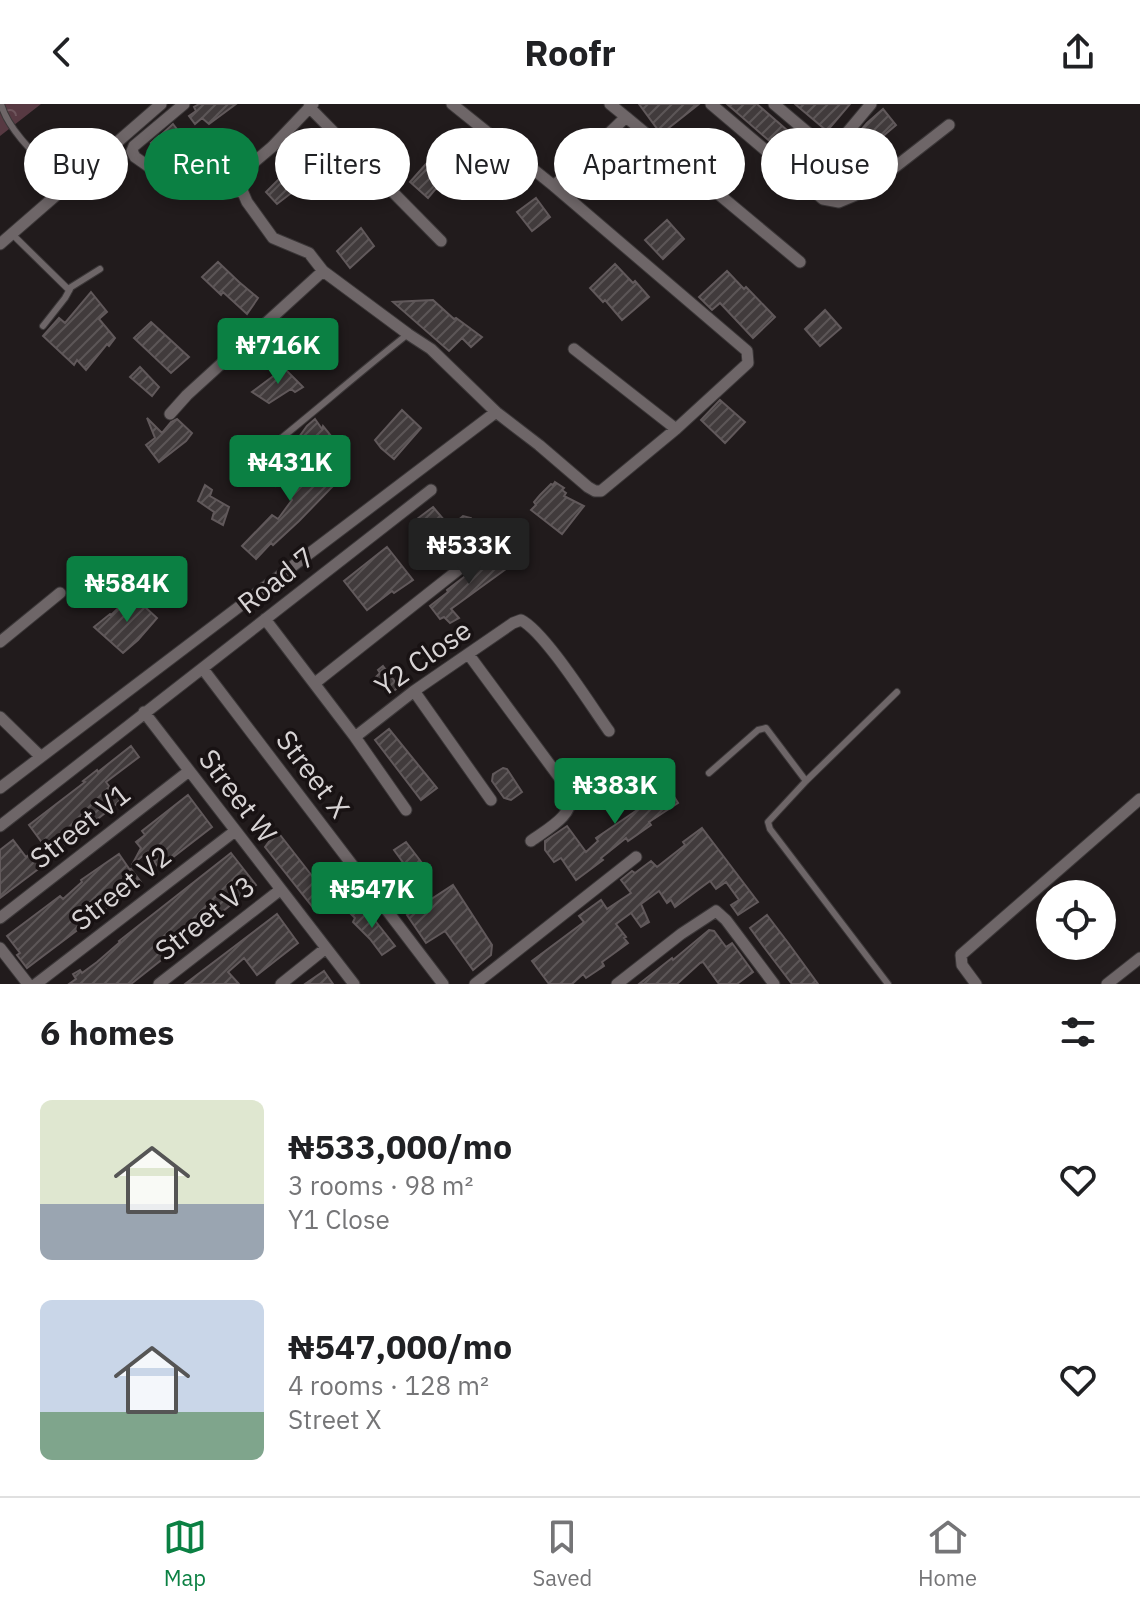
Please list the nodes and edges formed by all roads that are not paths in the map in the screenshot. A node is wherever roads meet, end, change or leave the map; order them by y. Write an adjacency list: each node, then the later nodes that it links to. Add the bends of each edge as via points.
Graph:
1 (1, 104): 16 (lane)
2 (161, 104): 14 (street)
3 (184, 104): 12 (street)
4 (452, 104): 19 (street)
5 (610, 104): 10 (street)
6 (711, 104): 11 (street, via 823,199 839,202 863,192)
7 (774, 104): 8 (street, via 826,148 835,147)
8 (871, 104)
9 (311, 105): 17 (street); 24 (street)
10 (626, 117): 13 (street); 26 (street)
11 (949, 125)
12 (155, 128)
13 (615, 128)
14 (128, 133)
15 (144, 138): 18 (street, via 132,151)
16 (24, 141)
17 (259, 158)
18 (144, 163)
19 (554, 186)
20 (51, 200): 23 (street)
21 (247, 200): 28 (street, via 273,238 309,253)
22 (570, 200): 35 (street, via 747,351 748,363)
23 (12, 234): 25 (street); 29 (lane)
24 (441, 241)
25 (0, 244)
26 (800, 262)
27 (100, 269): 29 (lane)
28 (323, 271): 31 (street); 34 (street)
29 (70, 289): 30 (lane)
30 (43, 326)
31 (408, 334): 33 (street, via 431,349); 36 (lane)
32 (574, 349): 35 (street)
33 (496, 412): 35 (street, via 595,491); 51 (street)
34 (170, 414)
35 (676, 429)
36 (239, 472)
37 (431, 490): 40 (street, Road 7)
38 (491, 544): 44 (street)
39 (60, 593): 41 (street)
40 (265, 619): 43 (street, Road 7); 44 (street)
41 (0, 642)
42 (469, 655): 45 (street, Y2 Close); 49 (street, Y2 Close, via 513,623 527,623); 61 (street, via 570,792 569,810)
43 (203, 669): 47 (street, Road 7); 73 (street, Street X)
44 (315, 683): 50 (street)
45 (414, 691): 50 (street, Y2 Close); 57 (street)
46 (897, 692): 54 (lane)
47 (144, 712): 52 (street, Street W); 59 (street, Road 7)
48 (0, 717): 51 (street)
49 (609, 731)
50 (355, 737): 58 (street)
51 (40, 756): 55 (street)
52 (189, 771): 60 (street, Street W); 64 (street, Street V1)
53 (709, 773): 54 (lane, via 766,728)
54 (806, 781): 77 (lane, via 768,822 770,829)
55 (0, 788)
56 (1140, 799): 78 (street, via 961,955)
57 (491, 800)
58 (406, 810)
59 (0, 826)
60 (235, 831): 63 (street, Street W); 69 (street, Street V2)
61 (531, 841)
62 (636, 857): 74 (street)
63 (280, 890): 66 (street, Street W); 70 (street, Street V3)
64 (0, 918)
65 (0, 948): 68 (street)
66 (326, 948): 71 (street); 72 (street, Street W)
67 (1140, 958): 79 (street)
68 (28, 984)
69 (36, 984)
70 (159, 984)
71 (281, 984)
72 (354, 984)
73 (443, 984)
74 (475, 984)
75 (617, 984): 76 (street, via 714,912)
76 (774, 984)
77 (888, 984)
78 (976, 984)
79 (1107, 984)

